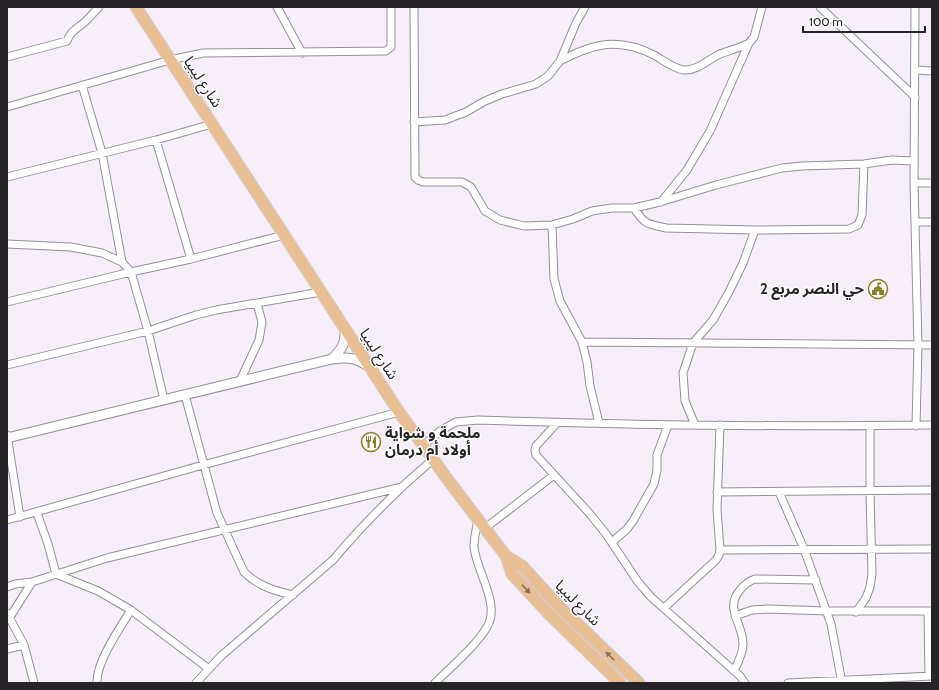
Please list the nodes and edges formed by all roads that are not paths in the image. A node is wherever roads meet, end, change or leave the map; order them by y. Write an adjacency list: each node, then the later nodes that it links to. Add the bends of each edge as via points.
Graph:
1 (100, 7): 12 (street, via 74,30 67,41)
2 (136, 7): 13 (highway, شارع ليبيا)
3 (276, 7): 11 (street)
4 (391, 7): 11 (street, via 391,47 386,51)
5 (414, 7): 20 (street)
6 (585, 7): 14 (street)
7 (762, 7): 10 (street, via 754,37)
8 (820, 7): 18 (street)
9 (915, 7): 15 (street)
10 (749, 43): 14 (street, via 722,53 692,70 683,70 648,52 623,43 599,45 576,52); 29 (street, via 710,131 687,170)
11 (302, 53): 13 (street, via 204,53)
12 (7, 57)
13 (170, 60): 17 (street); 21 (highway, شارع ليبيا)
14 (560, 61): 20 (street, via 548,76 536,84 502,94 445,120)
15 (916, 70): 16 (street); 18 (street)
16 (932, 71)
17 (82, 85): 19 (street); 23 (street)
18 (915, 97): 24 (street)
19 (7, 107)
20 (414, 122): 33 (street, via 415,176 418,180 462,182 471,187 486,211 500,220 524,226)
21 (212, 124): 22 (street); 35 (highway, شارع ليبيا)
22 (156, 140): 23 (street); 37 (street)
23 (102, 153): 26 (street); 38 (street)
24 (914, 161): 25 (street, via 892,160); 27 (street)
25 (864, 164): 29 (street, via 782,168); 34 (street, via 862,215 858,225 849,229)
26 (7, 177)
27 (914, 183): 28 (street); 31 (street)
28 (932, 183)
29 (660, 202): 30 (street)
30 (634, 208): 33 (street, via 592,211); 34 (street, via 641,220 666,228)
31 (915, 222): 32 (street); 48 (street)
32 (932, 222)
33 (552, 225): 45 (street, via 554,280 560,301)
34 (755, 230): 46 (street, via 729,292 713,320)
35 (284, 235): 37 (street); 40 (highway, شارع ليبيا)
36 (7, 244): 38 (street, via 71,247 102,253)
37 (192, 259): 39 (street)
38 (122, 262): 39 (street)
39 (131, 272): 41 (street); 44 (street)
40 (321, 292): 42 (street); 43 (highway, شارع ليبيا)
41 (7, 302)
42 (257, 304): 44 (street, via 216,310); 52 (street, via 262,322 259,340)
43 (345, 329): 49 (street, via 345,342); 51 (highway, شارع ليبيا)
44 (148, 331): 50 (street); 54 (street)
45 (582, 342): 46 (street); 57 (street)
46 (693, 343): 48 (street); 59 (street, via 683,373 684,401)
47 (932, 345): 48 (street)
48 (918, 346): 63 (street)
49 (332, 359): 51 (street, via 352,357); 52 (street)
50 (7, 365)
51 (370, 367): 55 (highway, شارع ليبيا)
52 (240, 381): 53 (street)
53 (185, 395): 54 (street); 67 (street)
54 (164, 400): 64 (street)
55 (399, 412): 65 (highway, شارع ليبيا); 67 (street)
56 (557, 423): 57 (street); 65 (street, via 478,420 456,422 440,431); 68 (street, via 535,450 536,455)
57 (599, 423): 58 (street)
58 (668, 425): 59 (street); 79 (street, via 657,455 654,484 633,521)
59 (695, 425): 60 (street)
60 (720, 425): 62 (street); 72 (street)
61 (932, 425): 63 (street)
62 (870, 426): 63 (street); 71 (street)
63 (916, 426)
64 (7, 437): 75 (street)
65 (423, 446): 66 (highway, شارع ليبيا)
66 (433, 459): 69 (street); 77 (highway, شارع ليبيا)
67 (204, 465): 74 (street); 78 (street)
68 (554, 475): 77 (street); 79 (street)
69 (402, 487): 78 (street); 89 (street, via 333,560)
70 (932, 490): 71 (street)
71 (870, 491): 73 (street); 81 (street)
72 (717, 492): 73 (street); 83 (street)
73 (778, 492): 80 (street)
74 (37, 513): 75 (street); 85 (street)
75 (20, 517): 76 (street)
76 (7, 520)
77 (481, 524): 84 (highway, شارع ليبيا); 106 (street, via 474,537 474,548 492,611 488,627)
78 (224, 530): 85 (street, via 107,558); 89 (street, via 244,572 252,580 276,591)
79 (612, 542): 90 (street, via 638,582)
80 (804, 549): 81 (street); 83 (street); 86 (street)
81 (871, 549): 82 (street); 94 (street, via 870,588)
82 (932, 549)
83 (720, 550): 90 (street, via 716,560)
84 (506, 556): 107 (highway, one-way to 107, via 512,574); 108 (highway, شارع ليبيا, one-way to 84, via 562,609 522,566)
85 (56, 574): 87 (street); 91 (street, via 98,591)
86 (816, 580): 93 (street); 96 (street, via 749,581 735,596)
87 (32, 582): 88 (street); 95 (street)
88 (7, 587)
89 (293, 595): 99 (street)
90 (664, 608): 100 (street)
91 (132, 610): 99 (street); 104 (street, via 107,650)
92 (930, 611): 94 (street); 101 (street)
93 (827, 612): 94 (street); 96 (street, via 752,610); 102 (street, via 836,642)
94 (856, 612)
95 (8, 615): 97 (street)
96 (735, 616): 100 (street, via 743,645)
97 (24, 644): 98 (street); 103 (street)
98 (7, 649)
99 (209, 669): 105 (street)
100 (734, 671): 109 (street)
101 (930, 676): 102 (street)
102 (842, 681): 110 (street)
103 (34, 683)
104 (97, 683)
105 (196, 683)
106 (435, 683)
107 (620, 683)
108 (639, 683)
109 (745, 683)
110 (788, 683)

